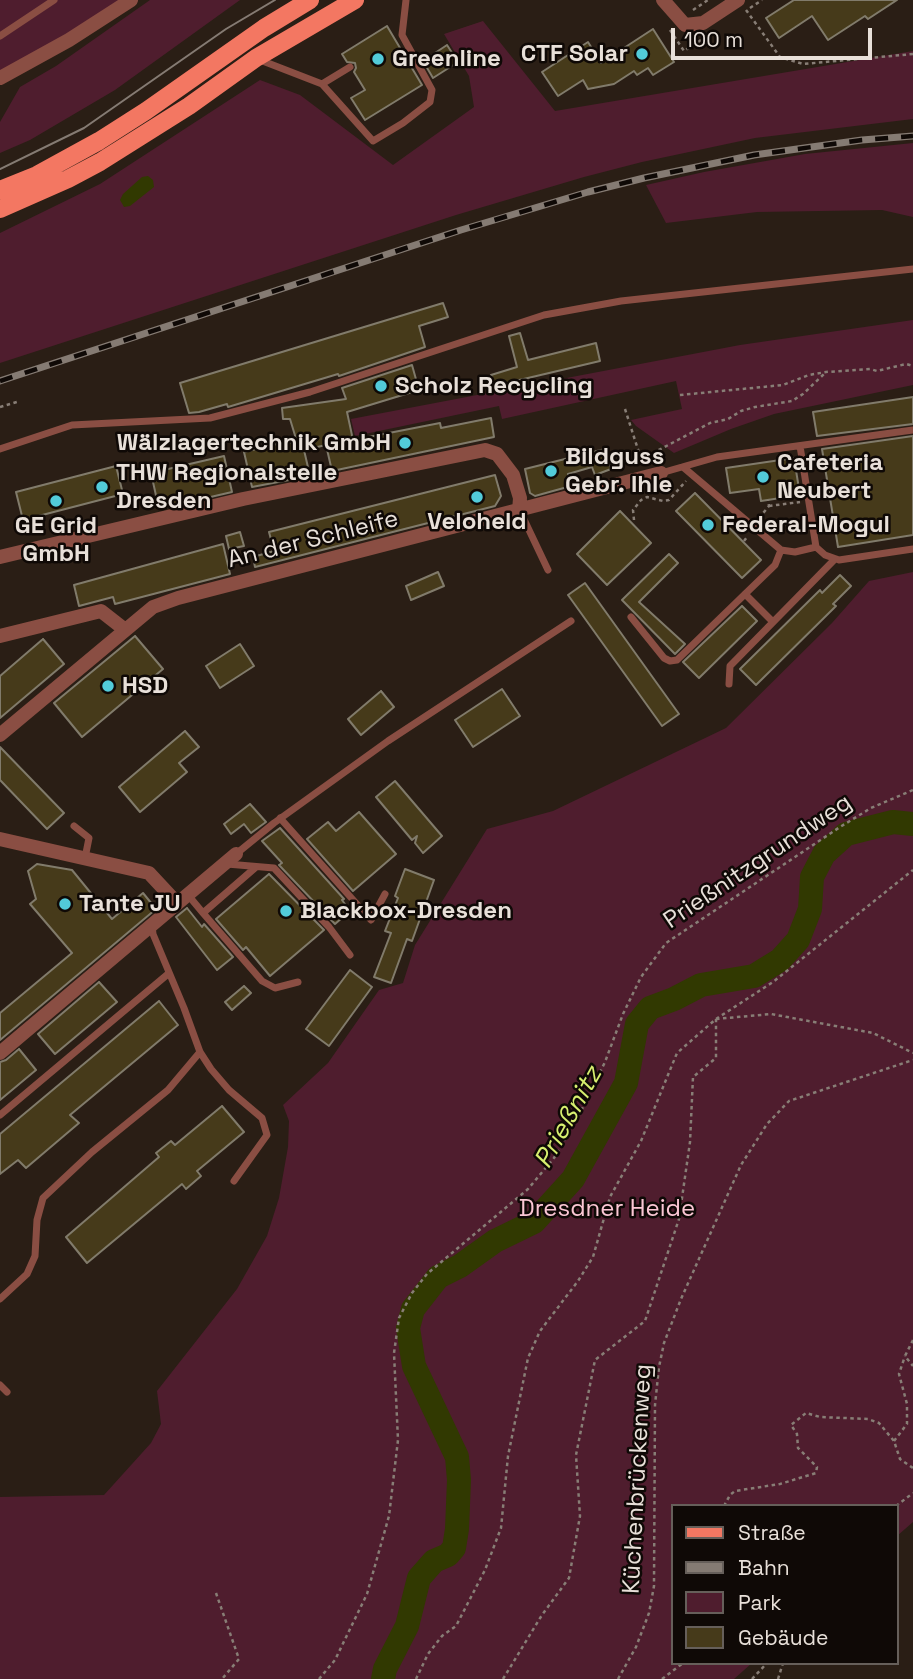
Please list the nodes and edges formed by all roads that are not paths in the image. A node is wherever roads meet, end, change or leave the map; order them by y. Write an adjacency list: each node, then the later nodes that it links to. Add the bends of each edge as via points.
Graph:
1 (54, 0): 8 (lane)
2 (131, 0): 11 (street)
3 (310, 0): 13 (main road, via 99,141)
4 (355, 0): 9 (main road)
5 (406, 0): 12 (lane, via 399,37 432,90 429,102 373,141)
6 (663, 0): 7 (street, via 685,25 703,23)
7 (738, 0)
8 (0, 36)
9 (256, 58): 12 (lane); 14 (main road, via 100,162)
10 (350, 67): 12 (lane)
11 (0, 78)
12 (322, 84)
13 (0, 190)
14 (0, 209)
15 (913, 269): 18 (lane, via 621,301 544,315 310,392 210,418 72,425)
16 (913, 430): 17 (lane)
17 (800, 446): 19 (lane, via 717,457); 22 (lane)
18 (0, 449)
19 (683, 467): 20 (lane); 24 (lane)
20 (661, 473): 21 (street, An der Schleife, via 644,471)
21 (519, 511): 25 (street, via 513,475 498,454 485,450 243,499); 27 (lane); 32 (street, An der Schleife, via 178,598 153,607)
22 (816, 547): 24 (lane); 26 (lane)
23 (913, 549): 26 (lane)
24 (781, 550): 28 (lane, via 775,565)
25 (0, 556)
26 (835, 559): 31 (lane)
27 (548, 570)
28 (745, 594): 29 (lane, via 677,660 664,657); 31 (lane)
29 (631, 617)
30 (571, 621): 36 (lane, via 388,741)
31 (773, 622): 34 (lane, via 730,666)
32 (124, 629): 33 (street, via 101,611); 35 (street, An der Schleife)
33 (0, 636)
34 (729, 684)
35 (0, 735)
36 (281, 818): 39 (lane); 43 (lane, via 371,920)
37 (74, 826): 40 (lane, via 89,838)
38 (0, 839): 40 (street)
39 (236, 854): 41 (street)
40 (85, 858): 44 (street, via 149,873)
41 (224, 863): 42 (lane); 44 (street)
42 (256, 867): 45 (lane); 47 (lane, via 274,868)
43 (385, 894)
44 (181, 898): 45 (lane); 46 (street)
45 (203, 913): 49 (lane, via 262,981 275,988)
46 (152, 923): 48 (lane); 51 (street)
47 (350, 956)
48 (168, 974): 50 (lane); 52 (lane)
49 (298, 982)
50 (200, 1052): 53 (lane, via 229,1090 262,1118 267,1135); 54 (lane, via 168,1090 43,1198 35,1256 27,1273)
51 (0, 1053)
52 (0, 1115)
53 (234, 1181)
54 (0, 1299)
55 (0, 1385): 56 (lane)
56 (7, 1392)

